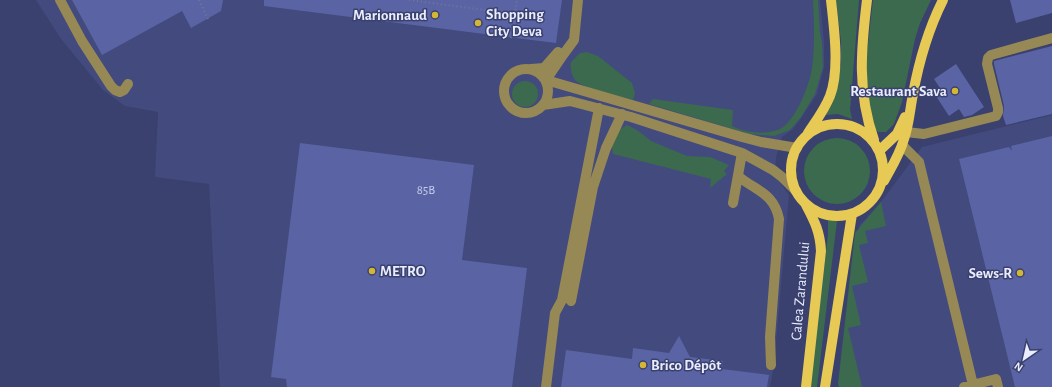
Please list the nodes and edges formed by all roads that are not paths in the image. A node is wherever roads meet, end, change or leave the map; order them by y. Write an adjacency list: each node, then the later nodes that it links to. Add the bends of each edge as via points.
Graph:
1 (60, 0): 10 (lane, via 111,86 120,92)
2 (573, 0): 8 (lane, via 568,40 544,68)
3 (578, 0): 9 (lane, via 574,40)
4 (831, 0): 16 (main road, Calea Zarandului, via 834,25 834,78 825,106)
5 (867, 0): 19 (main road, Calea Zarandului, via 862,76 867,121)
6 (943, 0): 11 (main road, Calea Zarandului, via 924,46)
7 (1052, 38): 15 (lane, via 988,58 987,64 998,108 996,116 924,134)
8 (528, 69): 9 (lane); 12 (lane, via 516,71 507,80 506,98 512,108 524,113 536,111)
9 (546, 80): 12 (lane, via 548,91); 18 (lane, via 735,135)
10 (128, 84)
11 (912, 96): 15 (main road, Calea Zarandului); 19 (main road, Calea Zarandului, via 897,134)
12 (543, 105): 13 (lane, via 570,100)
13 (599, 108): 14 (lane); 27 (lane)
14 (622, 114): 20 (lane); 27 (lane, via 603,155 593,187)
15 (906, 132): 17 (main road, Calea Zarandului)
16 (805, 137): 18 (main road, Calea Zarandului); 19 (main road, Calea Zarandului, via 828,125 842,124 866,134)
17 (902, 145): 22 (main road, Calea Zarandului); 29 (lane, via 919,162)
18 (797, 148): 23 (main road, Calea Zarandului, via 792,162 792,177)
19 (877, 148): 22 (main road, Calea Zarandului, via 883,173)
20 (742, 153): 21 (lane); 23 (lane, via 778,174)
21 (738, 176): 25 (lane); 28 (lane, via 770,199 778,211 770,337)
22 (880, 188): 26 (main road, Calea Zarandului, via 864,208)
23 (796, 191): 24 (main road, Calea Zarandului)
24 (804, 202): 26 (main road, Calea Zarandului, via 828,215); 31 (main road, Calea Zarandului, via 820,236 821,251)
25 (733, 203)
26 (852, 214): 32 (main road)
27 (567, 301): 30 (lane, via 555,313)
28 (771, 365)
29 (969, 386): 33 (lane, via 996,379)
30 (546, 387)
31 (806, 387)
32 (825, 387)
33 (998, 387)

